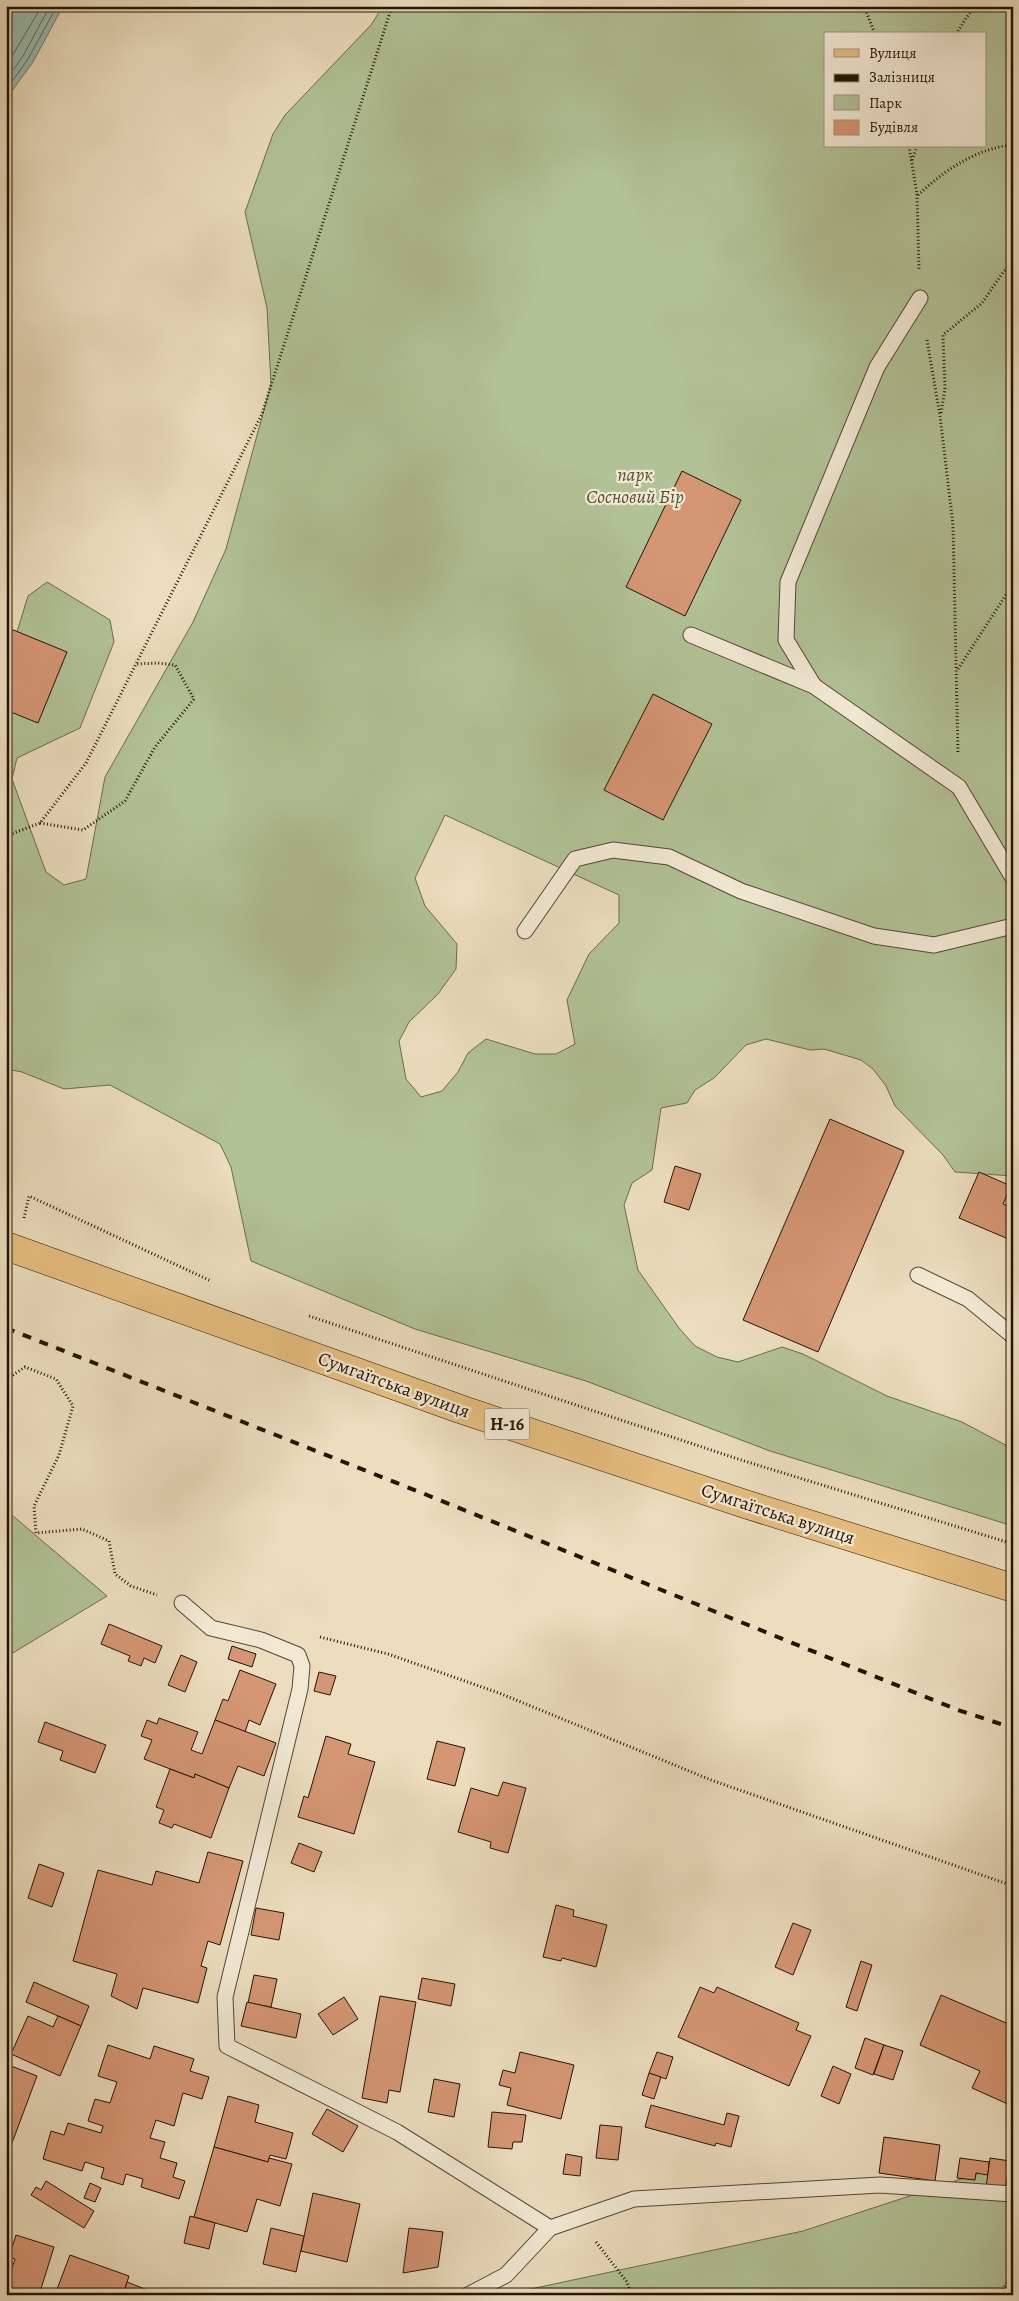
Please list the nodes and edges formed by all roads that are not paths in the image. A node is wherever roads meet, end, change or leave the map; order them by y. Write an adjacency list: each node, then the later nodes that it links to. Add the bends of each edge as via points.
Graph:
1 (920, 298): 3 (lane, via 877,366 788,582 786,640)
2 (691, 635): 3 (lane)
3 (814, 686): 4 (lane, via 959,787)
4 (1013, 878)
5 (1013, 926): 6 (lane, via 934,944 874,936 741,891 669,858 613,850 575,859)
6 (525, 931)
7 (9, 1246): 10 (main road, Сумгаїтська вулиця / Н-16, via 460,1409 745,1504)
8 (918, 1275): 9 (lane, via 968,1299)
9 (1013, 1336)
10 (1013, 1588)
11 (182, 1603): 13 (lane, via 211,1628 261,1640 298,1655 302,1666 300,1689 225,1997 227,2046 397,2132)
12 (1013, 2194): 13 (lane, via 880,2185 634,2199)
13 (550, 2228): 14 (lane, via 506,2275)
14 (468, 2295)

